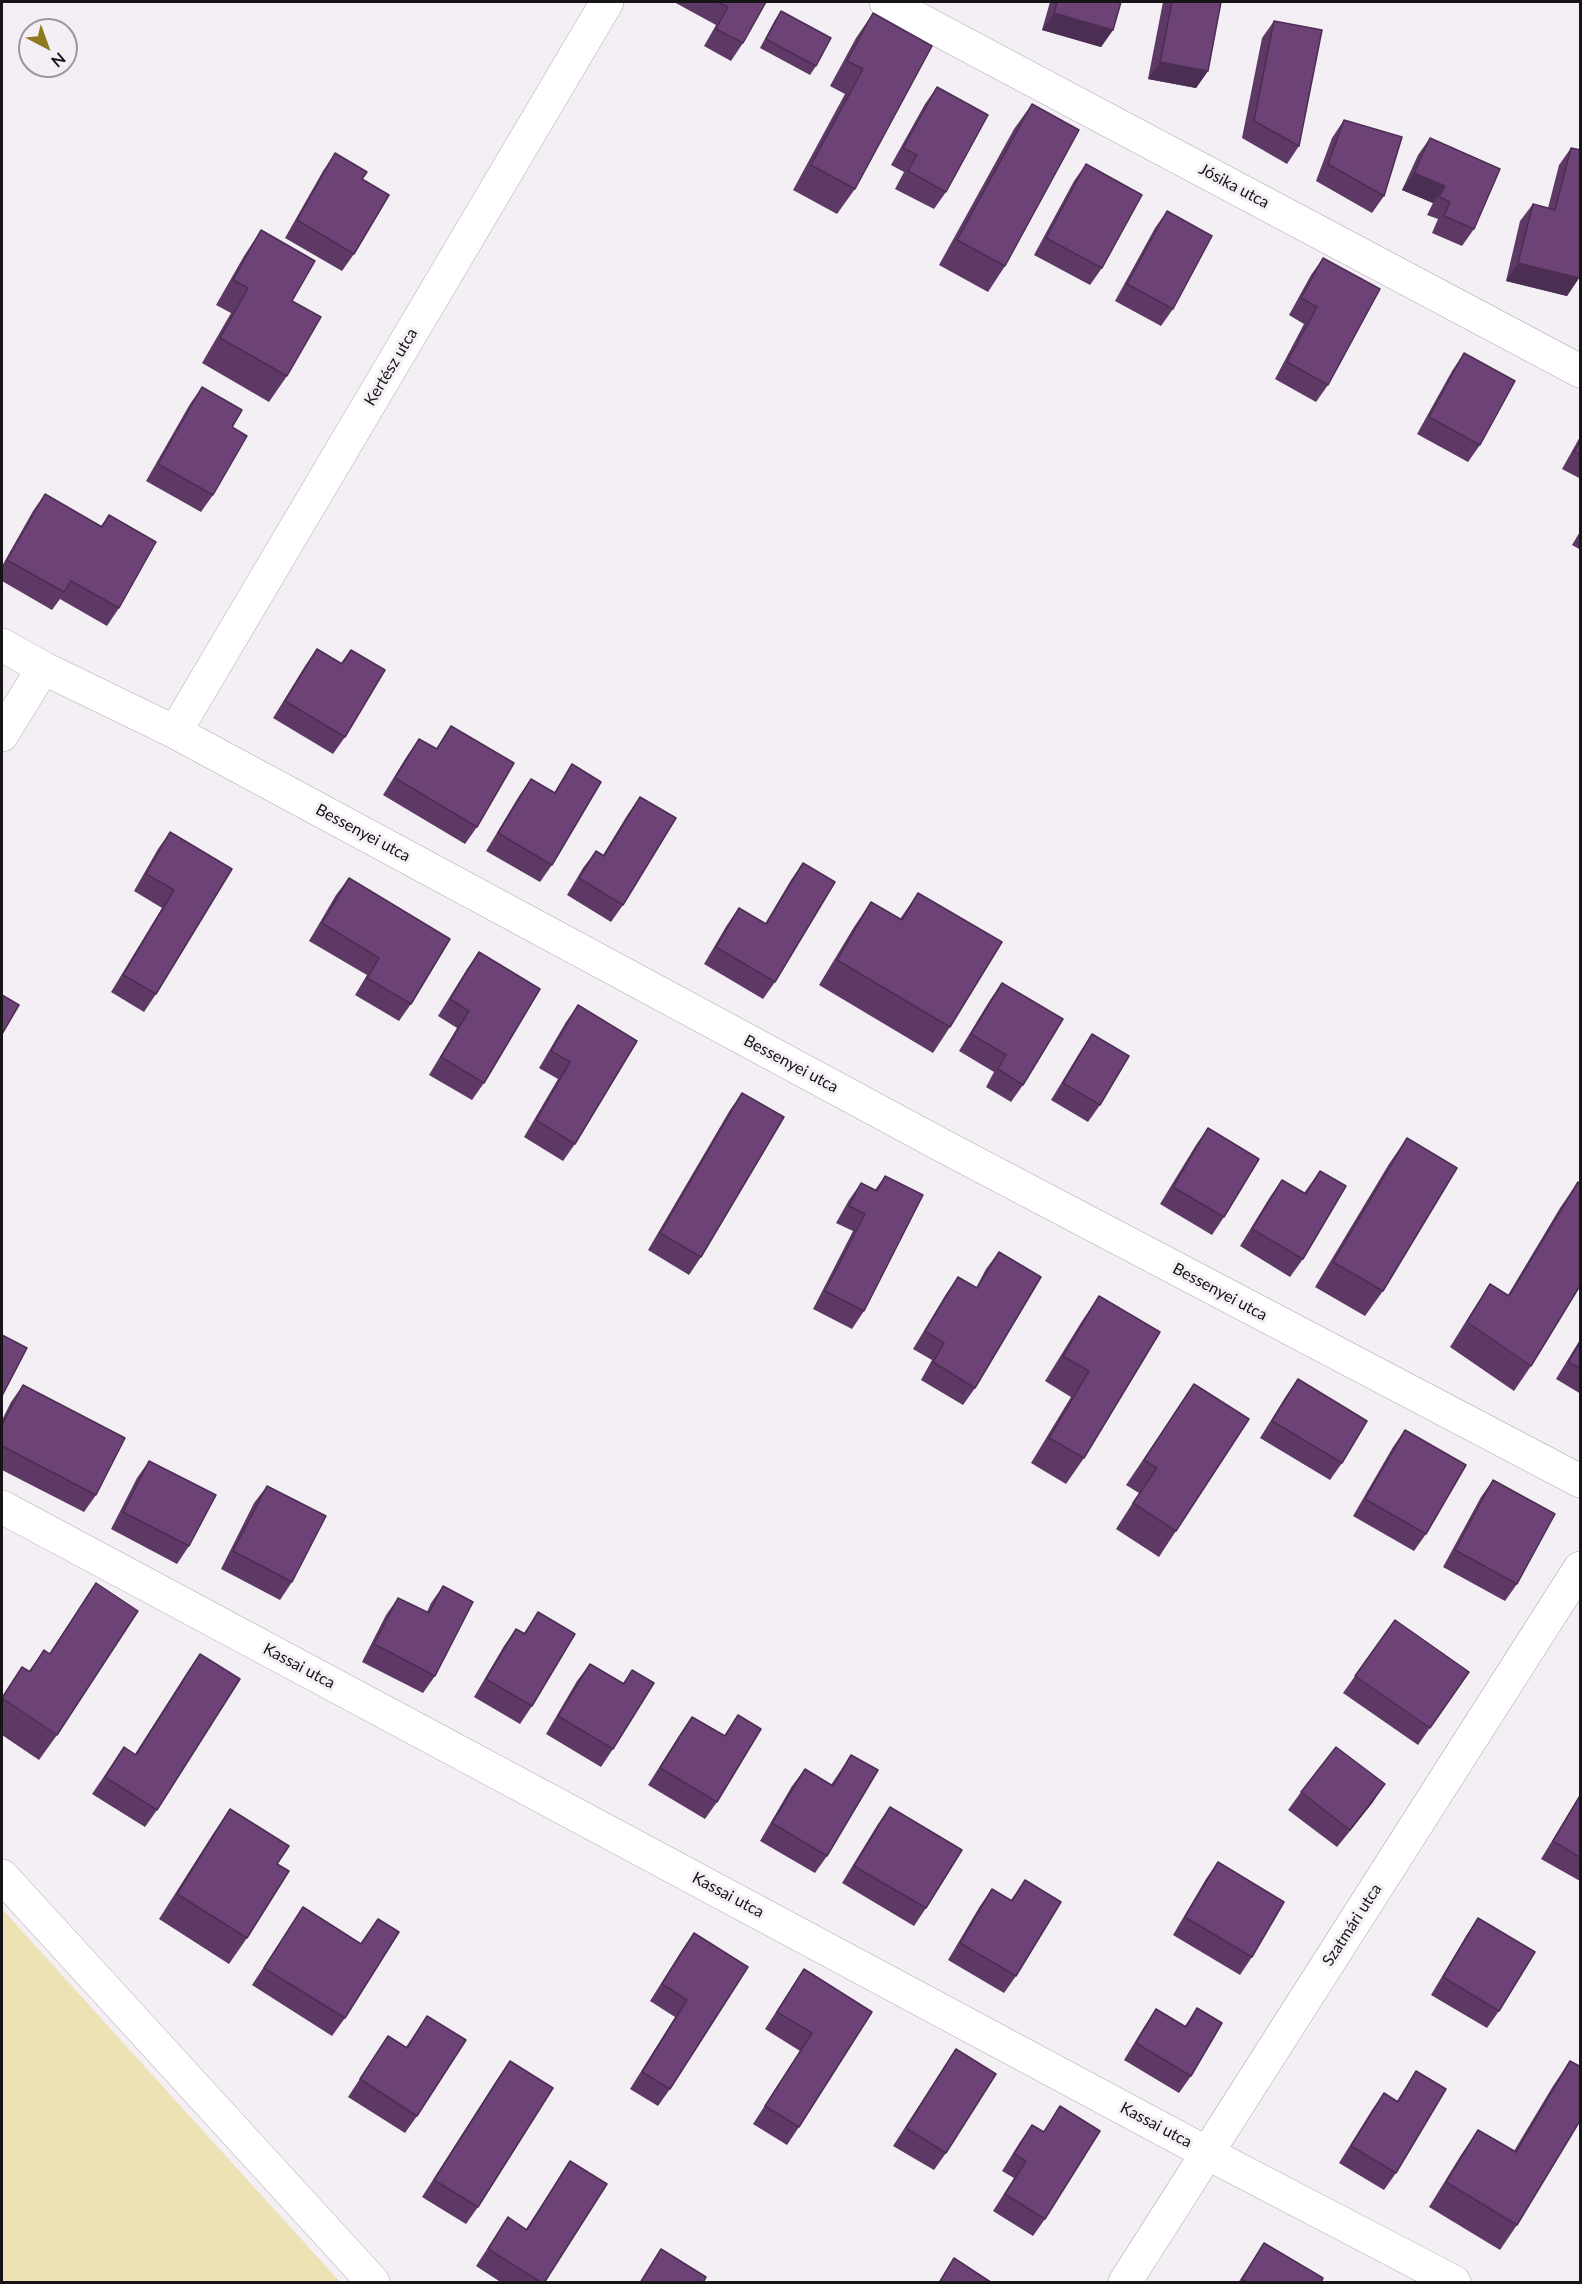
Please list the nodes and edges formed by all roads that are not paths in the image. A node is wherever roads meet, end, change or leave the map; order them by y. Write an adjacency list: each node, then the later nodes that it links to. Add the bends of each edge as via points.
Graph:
1 (607, 2): 6 (street, Kertész utca)
2 (886, 2): 3 (street, Jósika utca)
3 (1581, 371)
4 (2, 645): 5 (street, Bessenyei utca)
5 (43, 668): 6 (street, Bessenyei utca); 7 (street)
6 (175, 732): 8 (street, Bessenyei utca, via 945,1147)
7 (2, 735)
8 (1581, 1482)
9 (2, 1507): 12 (street, Kassai utca)
10 (1581, 1568): 12 (street, Szatmári utca)
11 (2, 1876): 13 (street)
12 (1207, 2152): 14 (street, Szatmári utca); 15 (street, Kassai utca)
13 (373, 2283)
14 (1125, 2283)
15 (1454, 2283)

